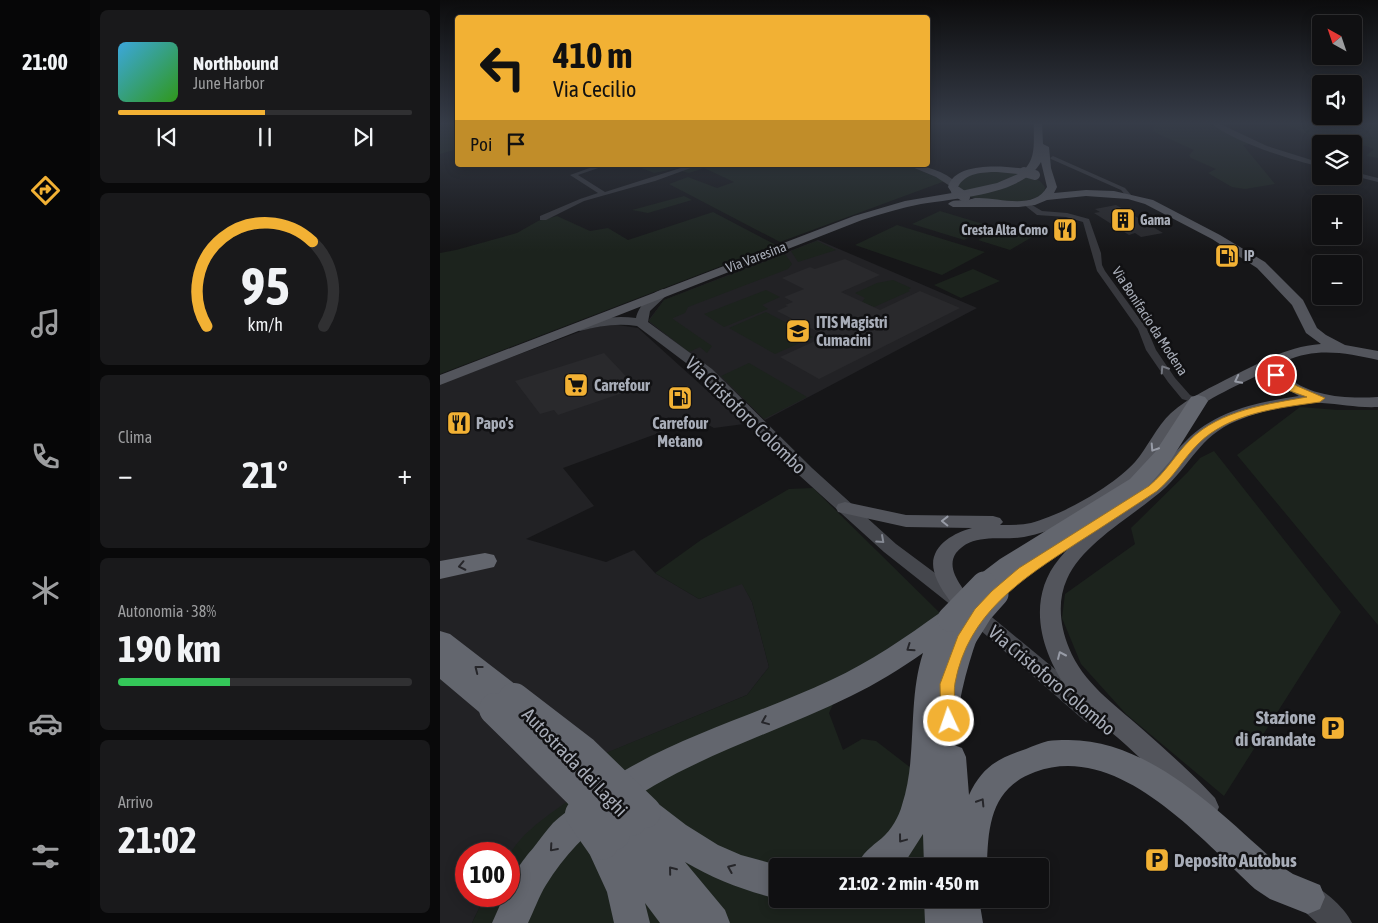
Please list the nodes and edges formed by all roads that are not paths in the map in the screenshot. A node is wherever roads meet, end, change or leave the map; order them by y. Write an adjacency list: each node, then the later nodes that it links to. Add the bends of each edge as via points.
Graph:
1 (1003, 165): 9 (main road)
2 (1034, 165): 24 (main road, Via Varesina, via 1020,177 986,189 873,213)
3 (1046, 165): 15 (main road)
4 (1070, 165): 19 (street, via 1123,189)
5 (568, 167): 12 (street)
6 (598, 167): 12 (street)
7 (690, 167): 18 (street)
8 (918, 167): 10 (street)
9 (990, 170): 11 (main road); 15 (main road, bridge, via 1024,172)
10 (929, 171): 11 (street); 16 (street)
11 (966, 174): 16 (main road, via 959,178)
12 (573, 175): 18 (street)
13 (1362, 176): 14 (street)
14 (1378, 180)
15 (1049, 183): 17 (main road); 20 (main road, via 1051,191)
16 (957, 190): 21 (main road); 24 (main road, via 853,216)
17 (1086, 193): 19 (main road); 20 (main road)
18 (604, 194): 23 (street)
19 (1129, 196): 28 (main road, via 1149,202 1249,257 1298,303)
20 (1045, 197): 22 (main road)
21 (989, 203): 22 (main road); 24 (main road, via 900,209)
22 (1025, 203): 36 (street, Via Bonifacio da Modena, one-way to 22, via 1186,397 1171,380 1151,350 1142,329 1100,271 1086,221 1078,217 1045,214)
23 (543, 218)
24 (786, 245): 25 (main road, Via Varesina)
25 (663, 293): 26 (main road, Via Varesina); 27 (street, via 644,310)
26 (621, 315): 27 (street); 34 (main road, Via Varesina, via 570,330)
27 (641, 323): 39 (street, Via Cristoforo Colombo, via 707,372)
28 (1311, 330): 30 (main road, via 1321,338); 31 (main road)
29 (1378, 348): 30 (main road)
30 (1353, 351): 31 (main road, via 1317,349); 32 (main road)
31 (1297, 352): 33 (main road)
32 (1378, 356)
33 (1279, 360): 35 (main road, via 1274,370 1283,382); 36 (main road, one-way to 36)
34 (440, 380)
35 (1320, 398): 37 (main road, via 1351,403); 38 (main road, via 1263,407 1214,426 1194,442 1166,477)
36 (1198, 401): 40 (main road, one-way to 40, via 1176,416 1147,458 1125,479); 43 (highway, via 1167,453 1149,475 1008,565)
37 (1378, 402)
38 (1134, 502): 43 (highway, via 1023,572); 50 (main road, one-way to 38, via 1182,780 1078,684 1061,657 1054,636 1050,594 1057,578 1079,550)
39 (845, 508): 40 (main road, one-way to 39, via 1007,523 906,521); 44 (street, Via Cristoforo Colombo, one-way to 44, via 890,548)
40 (1064, 517): 44 (main road, via 1029,530 975,533 955,543 943,560 943,569)
41 (485, 561): 42 (highway, one-way to 42)
42 (440, 570)
43 (990, 589): 44 (highway, bridge, via 980,612)
44 (959, 620): 47 (highway); 50 (street, Via Cristoforo Colombo); 51 (highway, one-way to 51, via 935,654 929,682 920,804 902,842); 60 (highway, one-way to 60, via 842,688 692,750 599,803 572,826 531,877)
45 (440, 641): 48 (highway, Autostrada dei Laghi, one-way to 45, via 480,671)
46 (440, 663): 48 (highway, Autostrada dei Laghi)
47 (947, 684): 52 (highway, via 938,752); 53 (highway)
48 (504, 704): 49 (highway, bridge, via 568,798); 49 (highway, bridge, via 584,750 613,777)
49 (623, 828): 55 (highway, one-way to 49, via 731,868 702,854 658,825); 61 (highway, via 617,871); 62 (highway, Autostrada dei Laghi); 63 (highway, Autostrada dei Laghi, one-way to 49)
50 (1226, 829): 59 (street, Via Cristoforo Colombo)
51 (883, 858)
52 (940, 858)
53 (958, 858)
54 (970, 858): 59 (highway, one-way to 59, via 976,810 994,783 1008,770 1022,762 1062,751 1100,755 1138,770 1185,804 1267,877)
55 (769, 879)
56 (942, 908): 64 (highway)
57 (963, 908): 65 (highway)
58 (973, 908): 66 (highway)
59 (1330, 915)
60 (510, 923)
61 (632, 923)
62 (682, 923)
63 (712, 923)
64 (943, 923)
65 (965, 923)
66 (974, 923)

